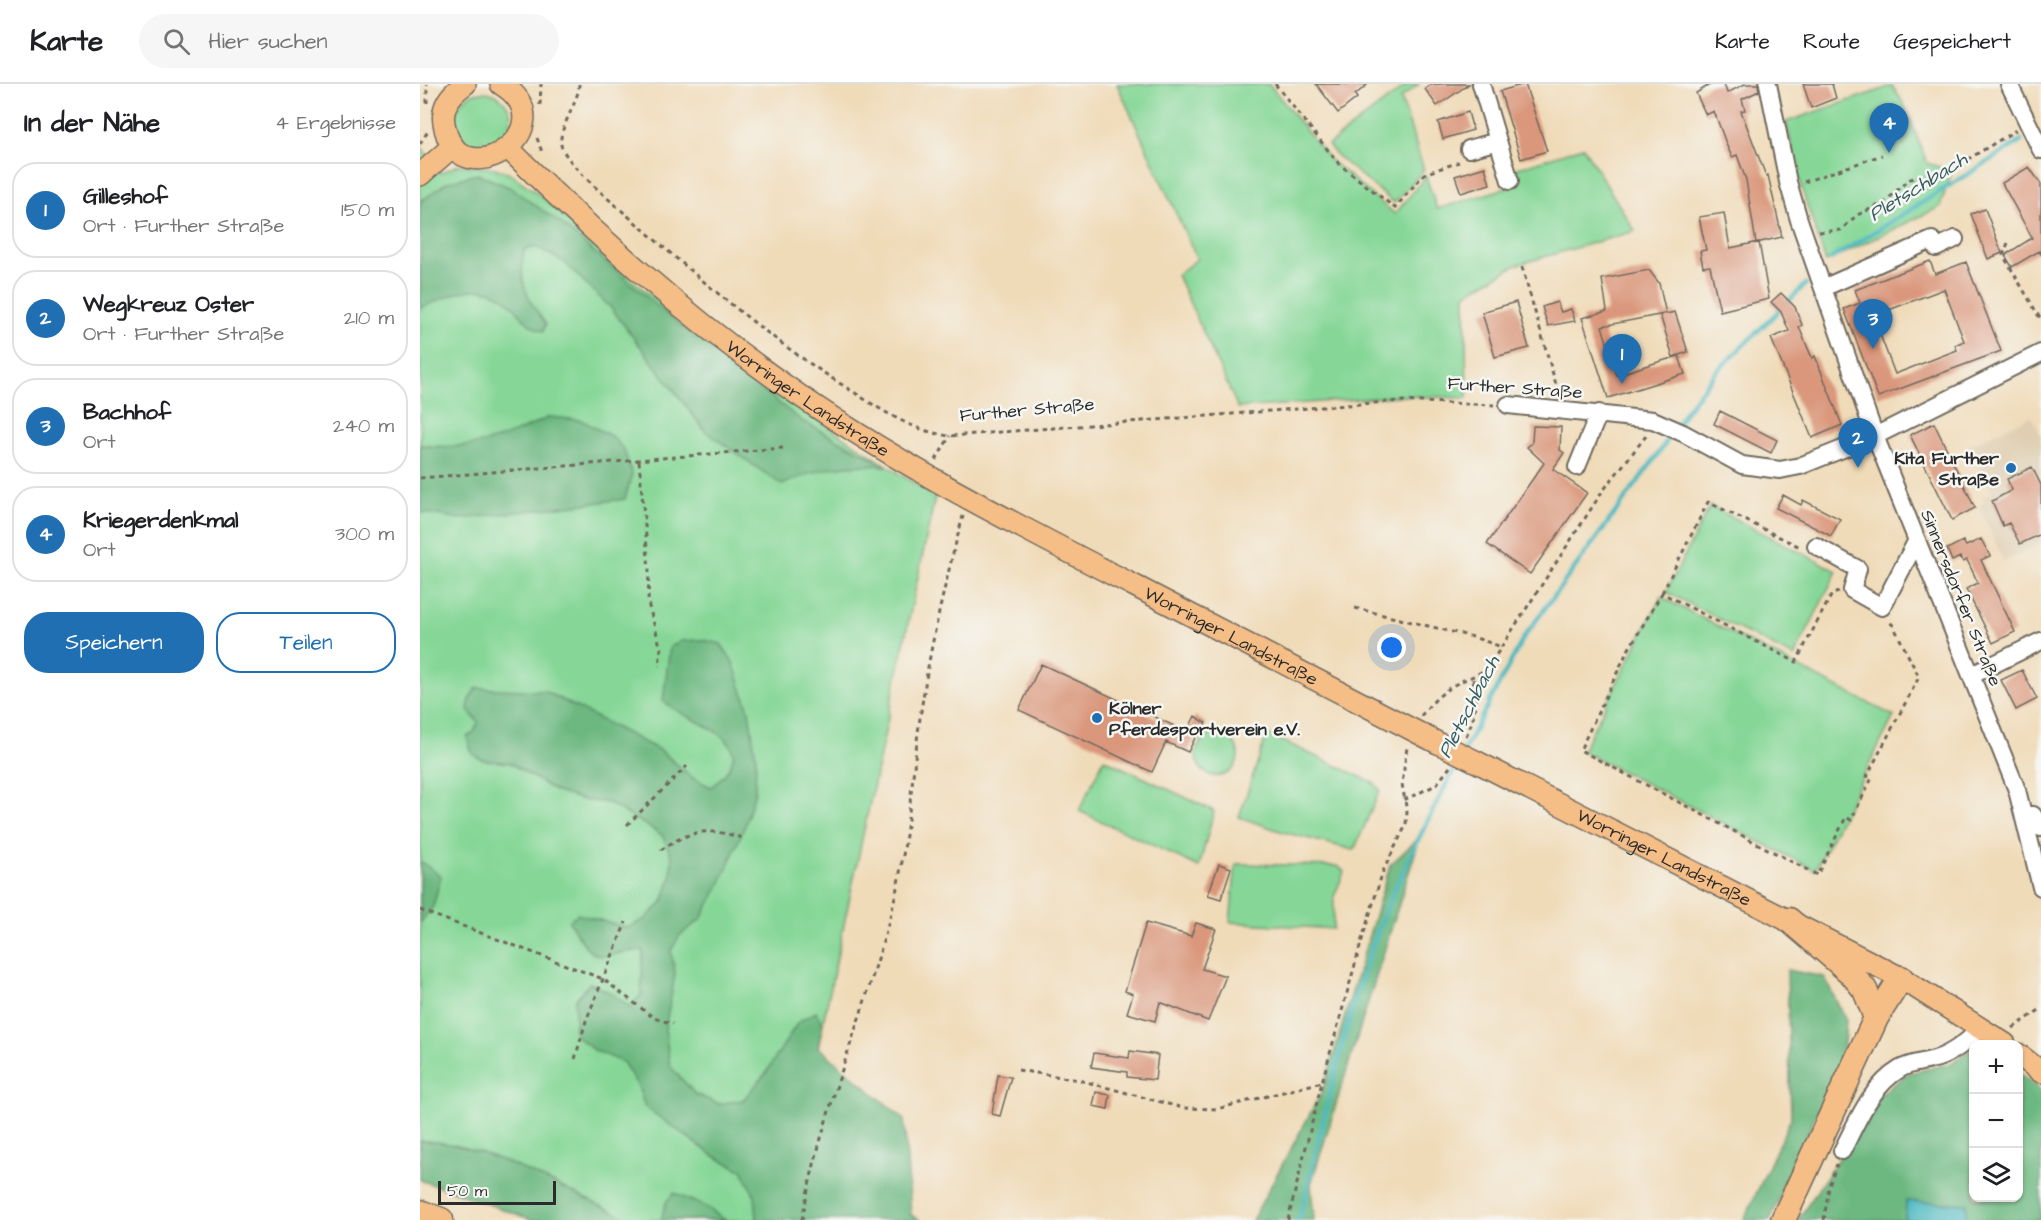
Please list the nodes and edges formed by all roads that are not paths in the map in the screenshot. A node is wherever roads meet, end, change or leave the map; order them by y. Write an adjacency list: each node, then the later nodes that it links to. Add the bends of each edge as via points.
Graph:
1 (1481, 84): 7 (street)
2 (1768, 84): 14 (street, Sinnersdorfer Straße, via 1788,182)
3 (2009, 84): 6 (street)
4 (457, 86): 8 (main road, via 443,117 445,133)
5 (512, 87): 9 (main road, via 521,109 522,128)
6 (2034, 137)
7 (1498, 141): 10 (street); 12 (street)
8 (453, 146): 9 (main road, via 475,158 487,159); 11 (main road)
9 (509, 149): 27 (main road, Worringer Landstraße, bridge, via 663,292 774,378 886,451 968,499 1418,720 1437,742)
10 (1469, 149)
11 (420, 175)
12 (1510, 181)
13 (1955, 239): 14 (street, via 1936,248 1932,240)
14 (1822, 288): 18 (street, Sinnersdorfer Straße)
15 (2041, 352): 18 (street, Further Straße)
16 (1508, 405): 17 (street, Further Straße)
17 (1599, 413): 18 (street, Further Straße, via 1659,422 1742,465 1780,470); 19 (street)
18 (1875, 436): 20 (street, Sinnersdorfer Straße)
19 (1577, 467)
20 (1917, 540): 21 (street, via 1882,607 1852,590 1858,569); 23 (street, Sinnersdorfer Straße)
21 (1816, 546)
22 (2041, 641): 23 (street)
23 (1972, 675): 24 (street, Sinnersdorfer Straße)
24 (2023, 815): 25 (street, via 2032,815); 26 (street, Sinnersdorfer Straße)
25 (2041, 828)
26 (2041, 887)
27 (1789, 920): 28 (main road, Worringer Landstraße); 29 (highway, via 1852,974 1865,990)
28 (1901, 978): 29 (highway); 30 (main road, Worringer Landstraße)
29 (1876, 1018): 37 (highway)
30 (1981, 1028): 31 (main road, Worringer Landstraße); 34 (street, via 1959,1048 1932,1060 1916,1062 1886,1080 1871,1097)
31 (2009, 1036)
32 (2023, 1057): 33 (main road)
33 (2041, 1072)
34 (1842, 1151)
35 (420, 1212): 36 (highway)
36 (441, 1220)
37 (1783, 1220)

